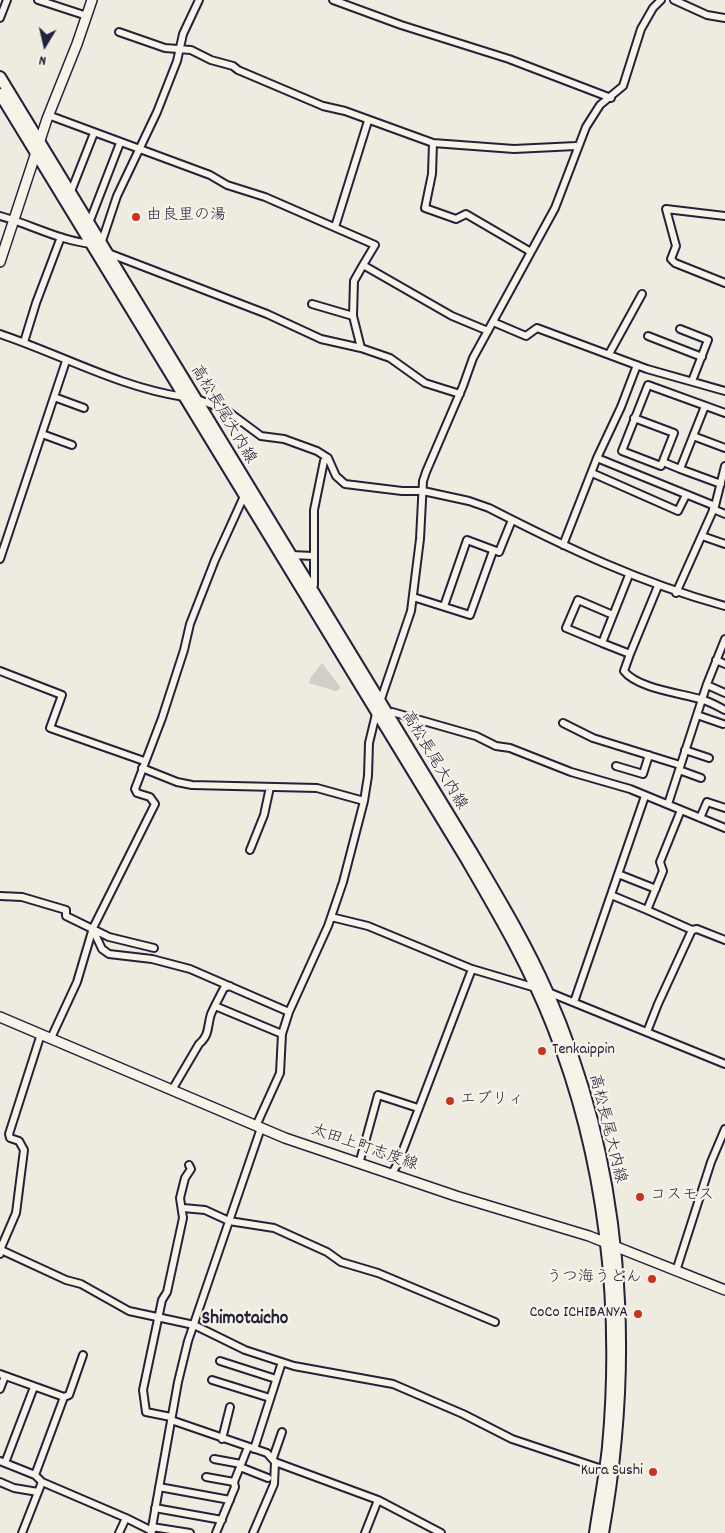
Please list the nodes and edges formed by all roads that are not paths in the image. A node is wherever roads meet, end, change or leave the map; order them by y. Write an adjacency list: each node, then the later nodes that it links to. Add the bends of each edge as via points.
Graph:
1 (7, 0): 9 (street)
2 (38, 0): 8 (street)
3 (92, 0): 8 (main road)
4 (199, 0): 12 (street, via 183,34)
5 (333, 0): 15 (street, via 509,59)
6 (661, 0): 15 (street, via 641,29 623,86)
7 (674, 0): 10 (street, via 707,15)
8 (87, 16): 16 (main road)
9 (0, 18)
10 (725, 18)
11 (119, 32): 12 (street)
12 (180, 50): 17 (street, via 191,50 323,106); 23 (street, via 157,112)
13 (0, 77): 19 (main road, 高松長尾大内線)
14 (0, 94): 24 (main road, 高松長尾大内線)
15 (611, 98): 22 (street, via 600,105)
16 (48, 115): 18 (street); 19 (main road)
17 (368, 121): 21 (street); 30 (street)
18 (94, 133): 20 (street); 25 (street)
19 (39, 141): 24 (main road); 25 (main road, 高松長尾大内線)
20 (120, 143): 23 (street); 28 (street)
21 (433, 143): 22 (street, via 514,149); 33 (street, via 432,174 425,208 456,219 466,214)
22 (576, 146): 33 (street, via 561,194)
23 (138, 150): 30 (street, via 210,175 227,185 265,197); 32 (street, via 117,196)
24 (35, 152): 29 (main road); 32 (main road, 高松長尾大内線)
25 (70, 194): 32 (main road, 高松長尾大内線)
26 (0, 216): 29 (street)
27 (725, 216): 36 (street, via 666,209 676,246 671,259 674,264)
28 (90, 218)
29 (14, 219): 31 (street); 34 (main road)
30 (335, 227): 35 (street, via 375,245)
31 (61, 237): 32 (street); 45 (street)
32 (100, 247): 46 (street, via 321,339); 55 (main road, 高松長尾大内線); 56 (main road, 高松長尾大内線)
33 (531, 252): 40 (street)
34 (0, 262)
35 (363, 265): 39 (street, via 354,281); 42 (street, via 452,316)
36 (725, 283)
37 (642, 294): 47 (street)
38 (312, 304): 39 (street)
39 (353, 316): 46 (street)
40 (493, 322): 42 (street); 47 (street, via 526,336 537,328)
41 (680, 329): 48 (street, via 708,340)
42 (488, 331): 53 (street, via 473,358)
43 (0, 334): 45 (street)
44 (648, 336): 48 (street)
45 (24, 342): 49 (street)
46 (361, 348): 53 (street, via 390,358 425,383)
47 (609, 354): 50 (street)
48 (702, 357): 51 (street)
49 (66, 362): 54 (street); 55 (street, via 160,393)
50 (637, 365): 51 (street); 66 (street)
51 (692, 382): 52 (street)
52 (725, 391)
53 (460, 394): 73 (street, via 426,472)
54 (54, 397): 58 (street); 61 (street)
55 (184, 397): 56 (street); 72 (main road, 高松長尾大内線)
56 (196, 399): 65 (street, via 226,410 261,436 300,444); 72 (main road, 高松長尾大内線)
57 (704, 406): 59 (street); 60 (street, via 648,385); 62 (street)
58 (84, 408)
59 (725, 413)
60 (634, 418): 67 (street, via 674,433); 67 (street, via 622,451 661,466)
61 (42, 434): 63 (street); 84 (street)
62 (693, 436): 64 (street); 69 (street)
63 (72, 445)
64 (725, 448)
65 (328, 458): 73 (street, via 336,476 345,484); 83 (street, via 324,461 314,510)
66 (597, 458): 70 (street); 74 (street)
67 (662, 462): 69 (street)
68 (725, 466): 71 (street)
69 (680, 469): 71 (street)
70 (592, 473): 74 (street, via 678,511); 80 (street)
71 (721, 484): 75 (street)
72 (246, 491): 82 (main road, 高松長尾大内線); 102 (main road, 高松長尾大内線); 110 (street, via 190,624 162,718)
73 (423, 491): 77 (street, via 469,501); 89 (street)
74 (686, 495): 75 (street)
75 (714, 508): 76 (street); 78 (street)
76 (725, 514)
77 (512, 520): 80 (street); 81 (street, via 499,552)
78 (702, 536): 79 (street); 88 (street)
79 (725, 544)
80 (562, 545): 85 (street)
81 (493, 551): 90 (street, via 470,615); 90 (street, via 467,540)
82 (291, 555): 83 (street); 87 (main road, 高松長尾大内線)
83 (312, 556): 87 (street, via 314,585)
84 (0, 559)
85 (629, 575): 86 (street); 92 (street)
86 (658, 586): 88 (street); 95 (street)
87 (310, 588): 102 (main road, 高松長尾大内線)
88 (676, 593): 91 (street)
89 (412, 597): 90 (street); 102 (street)
90 (444, 606)
91 (725, 606)
92 (613, 615): 94 (street); 94 (street, via 578,600 566,628)
93 (725, 639): 96 (street)
94 (602, 643): 95 (street)
95 (630, 654): 101 (street, via 624,671 629,678)
96 (716, 660): 97 (street); 99 (street)
97 (725, 664)
98 (0, 670): 110 (street, via 62,695 50,728)
99 (706, 685): 100 (street); 101 (street)
100 (725, 694)
101 (702, 699): 103 (street); 104 (street)
102 (381, 709): 116 (street, via 460,731); 117 (street, via 369,743); 124 (main road, 高松長尾大内線)
103 (725, 710)
104 (697, 715): 106 (street); 107 (street)
105 (563, 723): 108 (street, via 593,738)
106 (723, 724)
107 (685, 750): 109 (street); 113 (street)
108 (648, 755): 111 (street, via 643,774); 113 (street)
109 (709, 758)
110 (144, 761): 112 (street)
111 (616, 766)
112 (142, 768): 115 (street, via 192,785); 132 (street, via 135,792 150,796 155,804)
113 (680, 768): 114 (street); 118 (street)
114 (701, 778)
115 (270, 787): 117 (street, via 317,788); 123 (street, via 264,815)
116 (645, 796): 118 (street); 125 (street)
117 (364, 801): 130 (street)
118 (668, 804): 120 (street)
119 (725, 808): 121 (street, via 707,802)
120 (681, 810): 121 (street); 126 (street, via 660,862 663,871)
121 (700, 818): 122 (street)
122 (725, 828)
123 (250, 850)
124 (478, 870): 137 (main road, 高松長尾大内線); 138 (main road, 高松長尾大内線, via 513,923)
125 (618, 874): 126 (street); 127 (street)
126 (656, 889): 129 (street)
127 (611, 895): 129 (street); 139 (street)
128 (0, 896): 132 (street, via 22,897 66,910 66,916)
129 (647, 910): 131 (street)
130 (331, 918): 135 (street, via 368,926); 141 (street)
131 (692, 930): 133 (street); 143 (street)
132 (94, 931): 134 (street, via 115,940); 136 (street, via 102,949 109,954 160,961 190,969); 146 (street, via 77,982)
133 (725, 940)
134 (154, 948)
135 (472, 969): 137 (street); 149 (street)
136 (230, 986): 140 (street, via 224,988); 141 (street)
137 (537, 988): 138 (street); 157 (main road, 高松長尾大内線, via 571,1079)
138 (548, 992): 139 (street); 157 (main road, 高松長尾大内線, via 592,1122 602,1163)
139 (574, 1002): 143 (street)
140 (215, 1006): 145 (street); 148 (street, via 205,1040)
141 (289, 1012): 145 (street)
142 (0, 1017): 144 (main road, 太田上町志度線)
143 (648, 1032): 147 (street)
144 (41, 1034): 146 (main road, 太田上町志度線); 158 (street, via 9,1134 10,1138 19,1141 24,1150 16,1213)
145 (282, 1034): 150 (street, via 280,1073)
146 (51, 1038): 148 (main road, 太田上町志度線)
147 (725, 1064)
148 (172, 1090): 150 (main road, 太田上町志度線)
149 (418, 1108): 152 (street, via 378,1095); 154 (street)
150 (258, 1127): 152 (main road, 太田上町志度線); 156 (street)
151 (725, 1129): 159 (street)
152 (359, 1164): 154 (main road, 太田上町志度線)
153 (189, 1165): 155 (street, via 191,1169 180,1198)
154 (391, 1175): 157 (main road, 太田上町志度線)
155 (183, 1208): 156 (street, via 206,1210); 161 (street, via 173,1266)
156 (229, 1221): 162 (street, via 274,1228 327,1252 341,1262 378,1273); 163 (street)
157 (612, 1246): 159 (main road, 太田上町志度線); 183 (main road, 高松長尾大内線)
158 (0, 1251): 161 (street, via 81,1284 129,1311)
159 (676, 1271): 160 (main road, 太田上町志度線)
160 (725, 1290)
161 (159, 1316): 163 (street); 175 (street, via 143,1390 146,1412)
162 (495, 1322)
163 (194, 1326): 166 (street, via 246,1350); 175 (street)
164 (83, 1355): 172 (street, via 69,1395)
165 (220, 1361): 168 (street)
166 (282, 1362): 168 (street); 183 (street, via 316,1372 393,1384 512,1439)
167 (2, 1375): 170 (street); 171 (street)
168 (276, 1379): 173 (street)
169 (212, 1380): 173 (street)
170 (34, 1387): 172 (street); 181 (street)
171 (0, 1389)
172 (64, 1397): 184 (street)
173 (270, 1398): 178 (street)
174 (230, 1407): 177 (street)
175 (171, 1419): 177 (street); 190 (street)
176 (282, 1432): 180 (street)
177 (222, 1439): 178 (street)
178 (251, 1448): 180 (street); 182 (street)
179 (214, 1460): 182 (street)
180 (274, 1460): 193 (street); 202 (street, via 274,1484)
181 (3, 1462): 184 (street)
182 (241, 1466): 186 (street); 189 (street)
183 (609, 1472): 205 (main road, 高松長尾大内線); 206 (main road, 高松長尾大内線)
184 (35, 1475): 188 (street)
185 (206, 1478): 189 (street)
186 (268, 1478)
187 (0, 1482): 191 (street)
188 (42, 1482): 191 (street); 195 (street)
189 (234, 1482): 192 (street)
190 (159, 1487): 192 (street); 194 (street)
191 (38, 1492): 198 (street)
192 (230, 1500): 196 (street)
193 (378, 1500): 203 (street); 204 (street)
194 (156, 1508): 196 (street); 197 (street)
195 (126, 1518): 197 (street); 199 (street)
196 (222, 1520): 201 (street)
197 (152, 1530): 200 (street)
198 (22, 1533)
199 (119, 1533)
200 (190, 1533)
201 (216, 1533)
202 (253, 1533)
203 (365, 1533)
204 (441, 1533)
205 (595, 1533)
206 (603, 1533)

